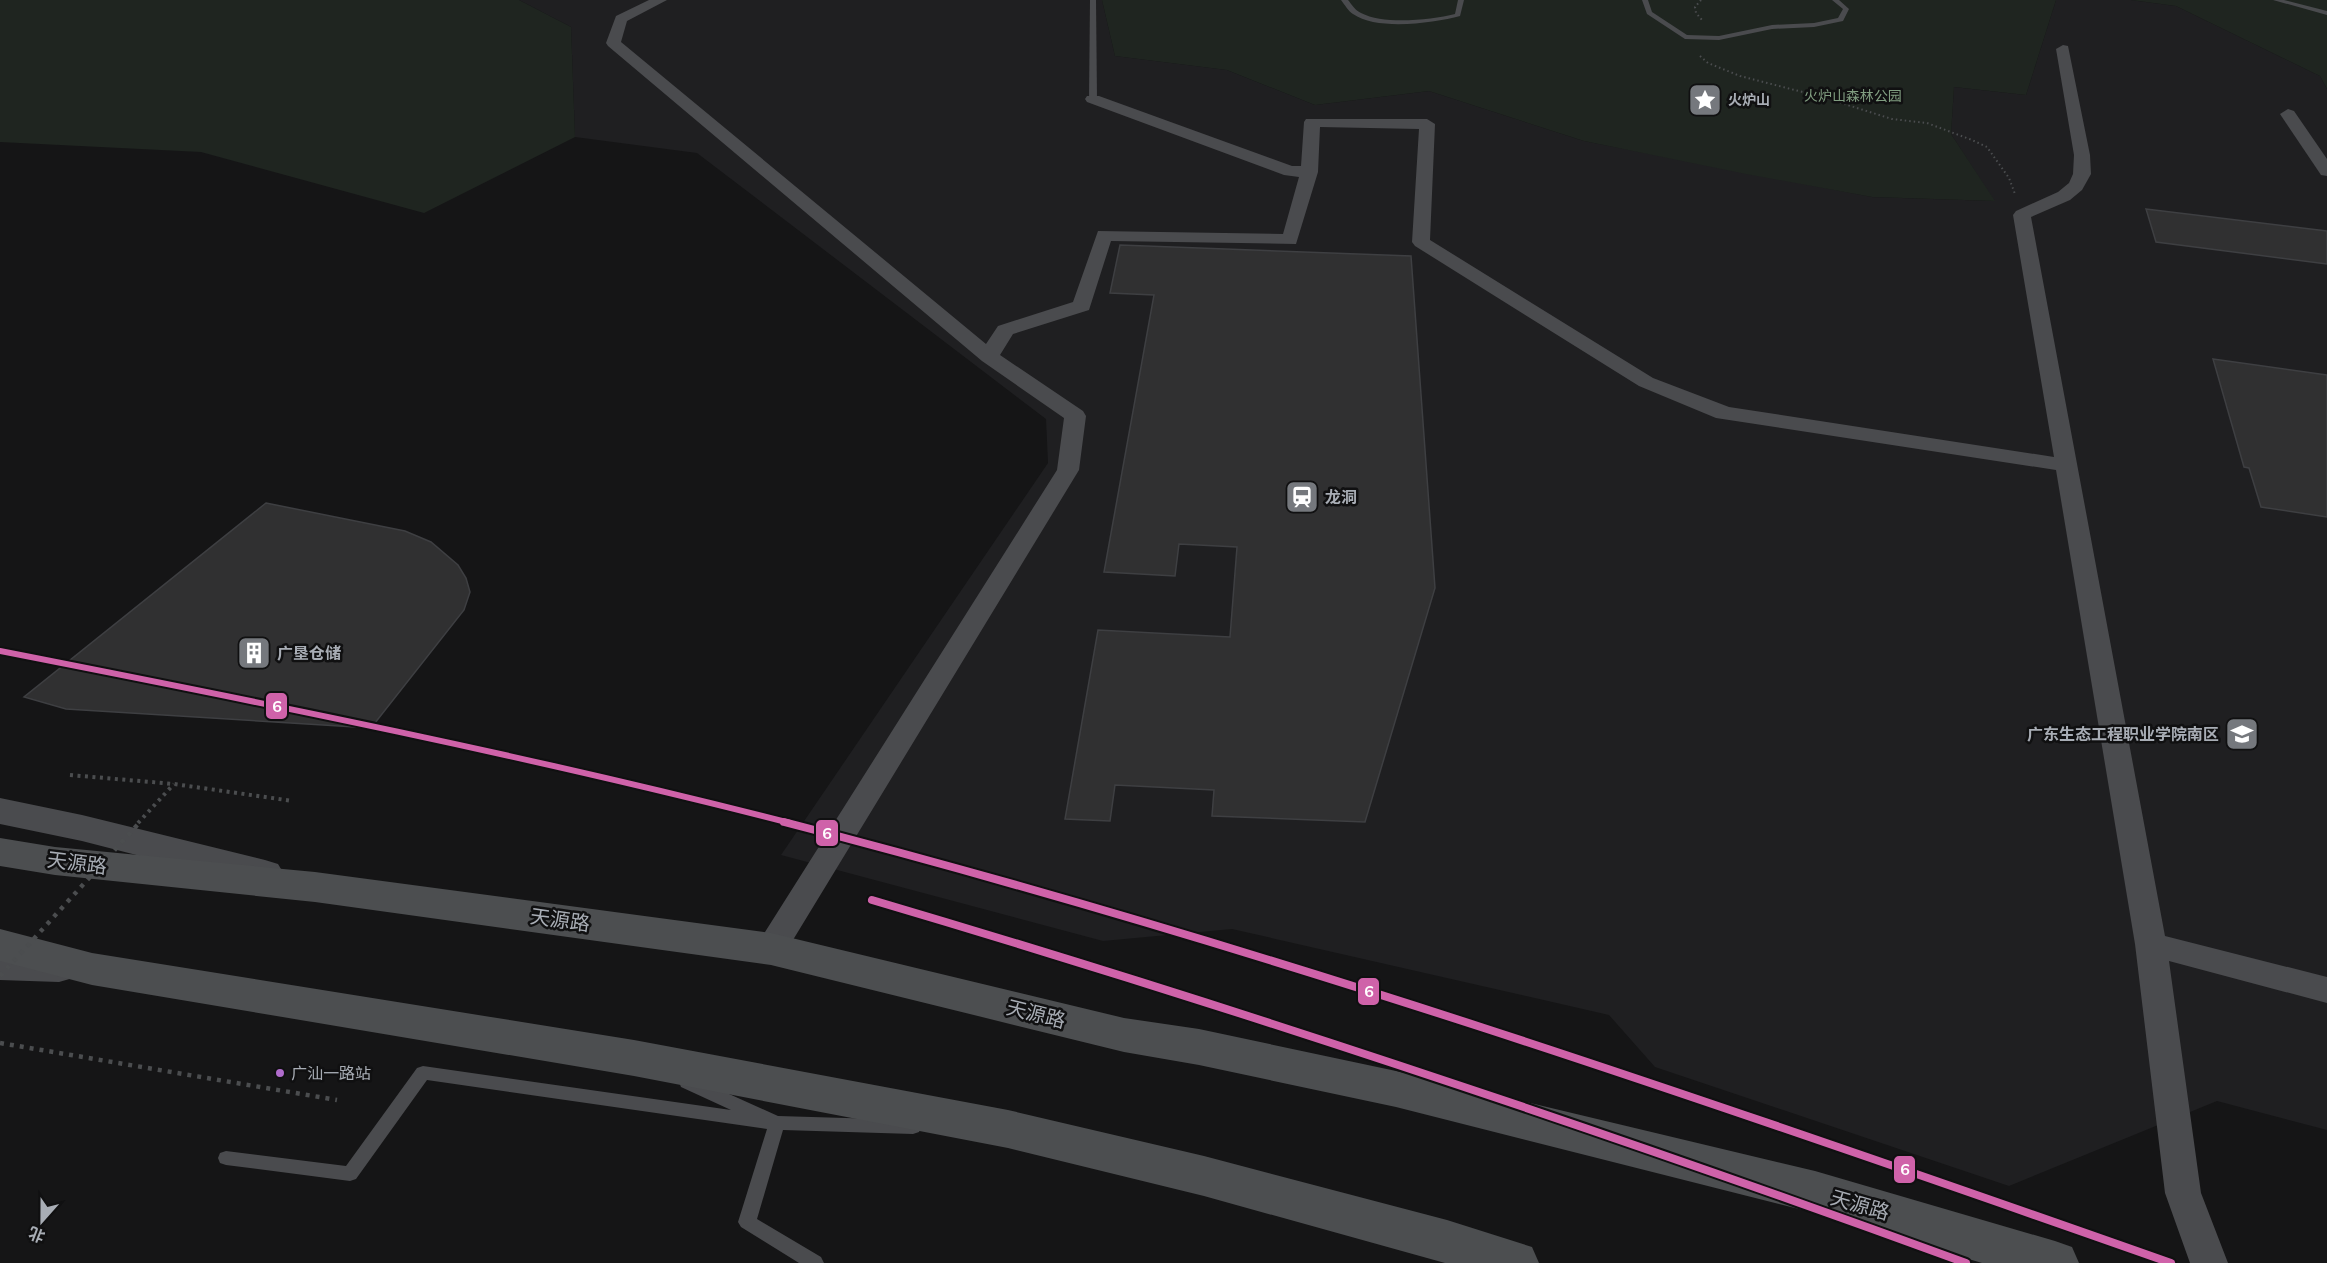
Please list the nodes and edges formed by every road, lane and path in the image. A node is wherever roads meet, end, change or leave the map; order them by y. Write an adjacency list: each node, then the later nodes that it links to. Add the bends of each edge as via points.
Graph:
1 (660, 0): 17 (street, via 621,19 613,43)
2 (1093, 0): 12 (lane)
3 (1344, 0): 4 (lane, via 1358,14 1384,21 1442,20 1458,15)
4 (1461, 0)
5 (1645, 0): 10 (lane, via 1648,13)
6 (1701, 0): 10 (path, via 1695,7 1703,21 1685,28)
7 (1835, 0): 10 (lane, via 1846,9 1841,20 1772,27 1719,39)
8 (2276, 0): 9 (lane)
9 (2327, 13)
10 (1684, 37): 16 (path, via 1688,46 1708,63 1740,76 1892,119 1927,123 1987,147 2009,178)
11 (2063, 49): 16 (street, via 2082,174 2064,196)
12 (1093, 99): 15 (street, via 1290,171)
13 (2288, 114): 14 (street)
14 (2327, 171)
15 (1309, 172): 17 (street, via 1290,240 1104,235 1082,306 1005,330); 18 (street, via 1312,122 1426,123 1421,242 1646,382 1724,413)
16 (2022, 215): 18 (street)
17 (989, 357): 27 (street, via 1076,416 1068,470)
18 (2065, 465): 25 (street)
19 (70, 775): 20 (path)
20 (174, 784): 21 (path); 30 (path, bridge)
21 (293, 801)
22 (0, 811): 24 (street)
23 (0, 852): 24 (highway, 天源路)
24 (315, 886): 27 (highway, 天源路)
25 (2151, 944): 31 (street); 41 (street, via 2183,1193)
26 (0, 945): 29 (highway)
27 (771, 949): 40 (highway, 天源路, via 1124,1035 1396,1089 1815,1192)
28 (0, 965): 29 (street)
29 (92, 969): 33 (highway)
30 (0, 975)
31 (2327, 990)
32 (0, 1043): 34 (path)
33 (634, 1058): 35 (lane); 36 (highway)
34 (337, 1100)
35 (777, 1124): 36 (lane); 37 (lane, via 423,1073 350,1174); 38 (lane, via 747,1222)
36 (1008, 1129): 39 (highway, via 1204,1176)
37 (226, 1158)
38 (815, 1263)
39 (1515, 1263)
40 (2055, 1263)
41 (2209, 1263)

